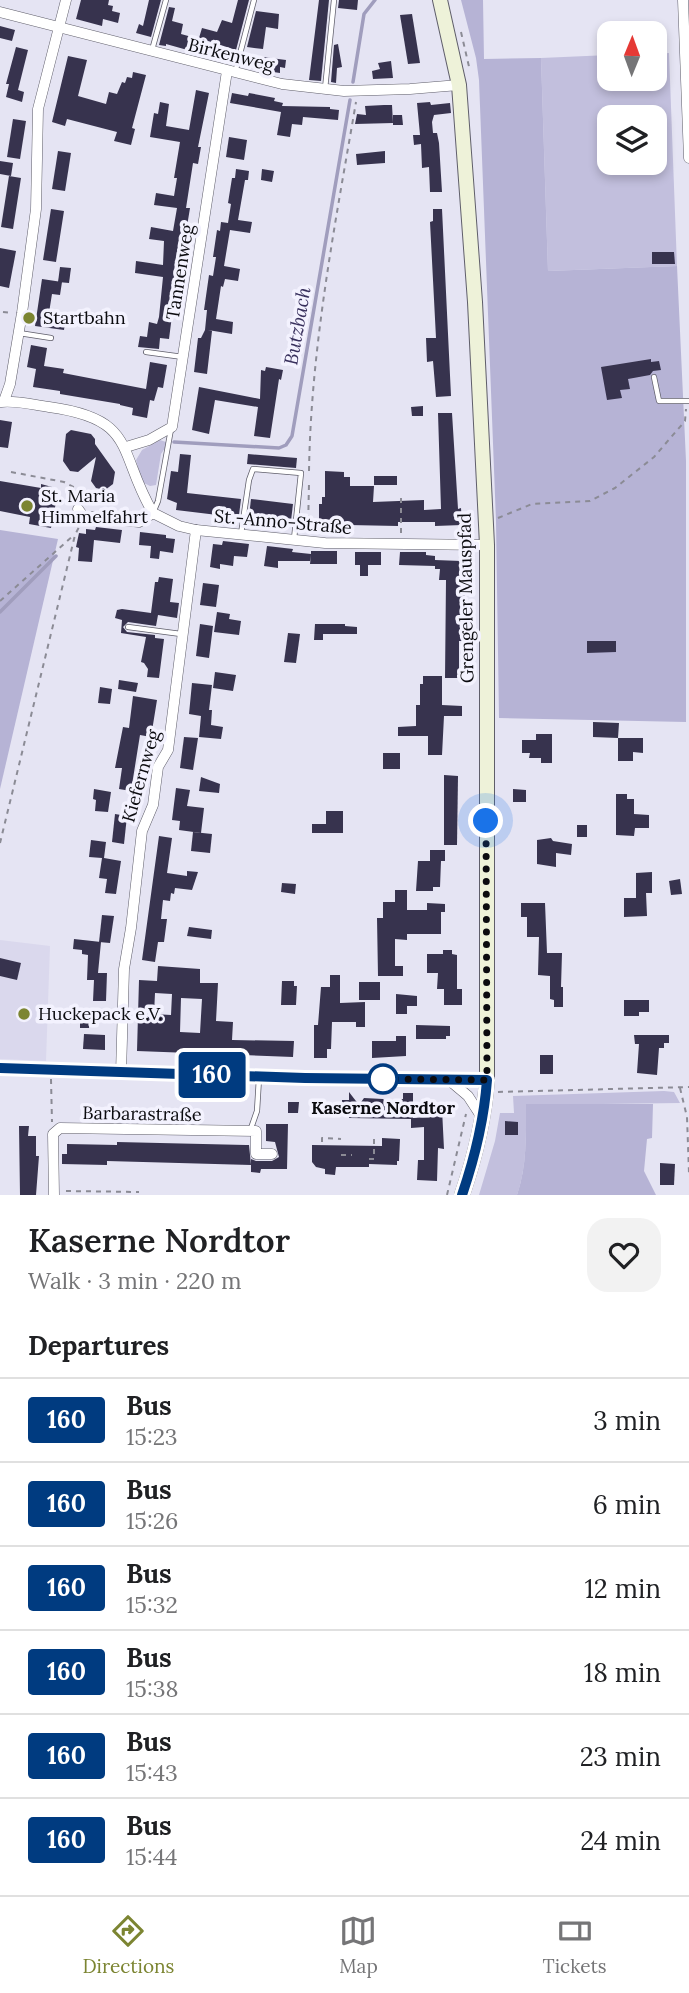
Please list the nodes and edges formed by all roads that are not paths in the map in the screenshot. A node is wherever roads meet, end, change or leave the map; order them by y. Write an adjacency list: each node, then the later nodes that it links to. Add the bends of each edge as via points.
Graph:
1 (66, 0): 8 (street)
2 (166, 0): 9 (lane)
3 (254, 0): 10 (lane)
4 (334, 0): 12 (lane)
5 (440, 0): 11 (main road, Grengeler Mauspfad)
6 (683, 0): 13 (street)
7 (0, 12): 8 (street, Birkenweg)
8 (58, 27): 9 (street, Birkenweg); 14 (street, via 38,109 36,209)
9 (152, 52): 10 (street, Birkenweg)
10 (231, 72): 12 (street, Birkenweg); 17 (street, Tannenweg)
11 (459, 85): 12 (street, Birkenweg); 28 (main road, Grengeler Mauspfad)
12 (325, 89)
13 (689, 158)
14 (19, 332): 15 (lane); 20 (street, via 10,384)
15 (51, 338)
16 (146, 352): 17 (lane)
17 (183, 357): 21 (street, Tannenweg)
18 (654, 377): 19 (lane, via 659,401)
19 (689, 401)
20 (2, 402): 22 (street, via 74,410 106,425)
21 (172, 427): 22 (street); 24 (lane)
22 (126, 447): 24 (street)
23 (80, 513): 24 (street, via 139,522)
24 (153, 513): 25 (street, St.-Anno-Straße)
25 (196, 530): 26 (street, St.-Anno-Straße); 30 (street, Kiefernweg)
26 (241, 535): 27 (street, St.-Anno-Straße); 27 (lane, via 253,469 301,473)
27 (294, 540): 28 (street, St.-Anno-Straße)
28 (487, 545): 35 (main road, Grengeler Mauspfad)
29 (128, 627): 30 (lane)
30 (181, 634): 32 (street, Kiefernweg, via 168,750 158,767 153,806 138,856 124,969)
31 (0, 1068): 32 (street)
32 (121, 1073): 33 (street)
33 (259, 1077): 34 (street); 37 (lane, via 257,1111)
34 (449, 1080): 35 (street); 36 (street, via 468,1096)
35 (487, 1080): 36 (main road, Grengeler Mauspfad)
36 (483, 1120): 40 (main road, Grengeler Mauspfad)
37 (250, 1131): 38 (street, via 256,1131 256,1154); 39 (street, Barbarastraße, via 60,1128 53,1134)
38 (272, 1154)
39 (54, 1193)
40 (462, 1195)

